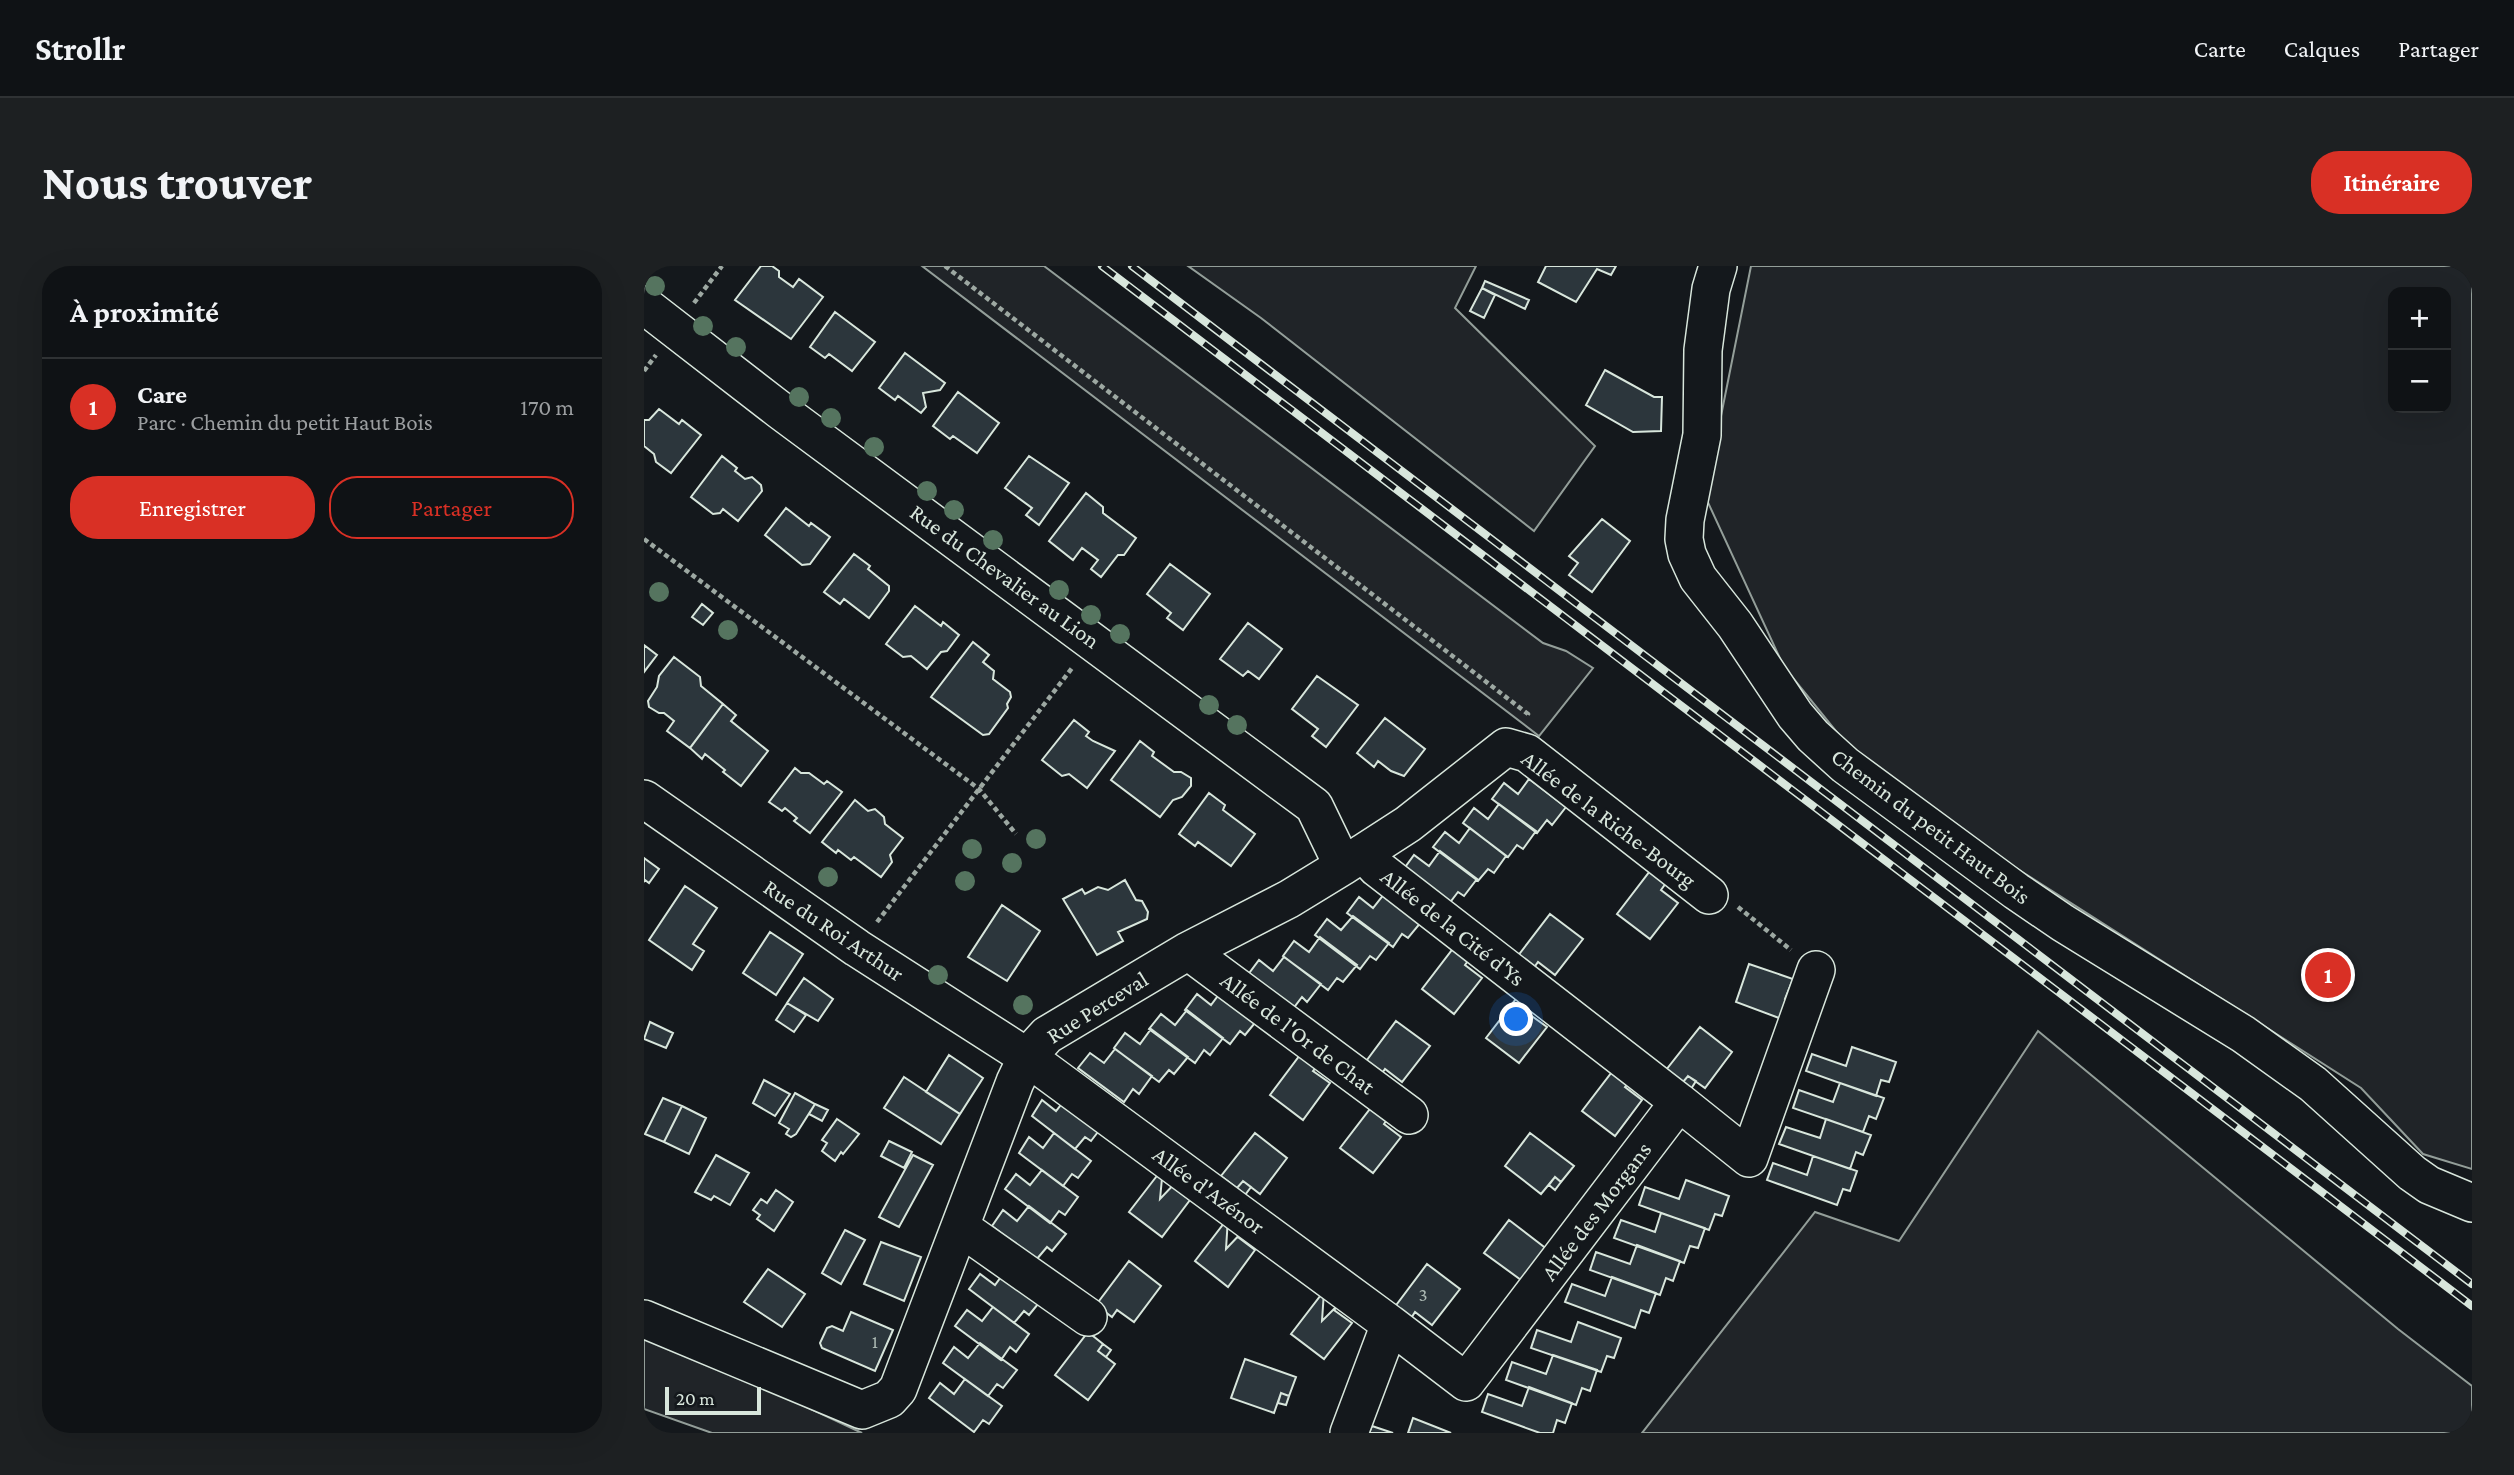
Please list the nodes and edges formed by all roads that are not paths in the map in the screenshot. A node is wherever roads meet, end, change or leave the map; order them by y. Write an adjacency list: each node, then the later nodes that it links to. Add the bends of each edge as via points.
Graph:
1 (1718, 266): 12 (street, Chemin du petit Haut Bois, via 1703,350 1702,435 1684,539 1698,578 1795,715 1845,765 2016,891 2243,1034 2313,1084 2412,1173)
2 (644, 305): 5 (street, Rue du Chevalier au Lion, via 1314,806)
3 (1506, 747): 5 (street, Rue Perceval, via 1408,824); 6 (street, Allée de la Riche-Bourg, via 1527,753)
4 (644, 799): 9 (street, Rue du Roi Arthur, via 857,948)
5 (1353, 860): 7 (street, Rue Perceval); 10 (street, Allée de la Cité d'Ys, via 1377,868)
6 (1709, 895)
7 (1188, 951): 9 (street, Rue Perceval, via 1047,1035); 11 (street, Allée de l'Or de Chat)
8 (1816, 970): 10 (street, via 1749,1158)
9 (1027, 1057): 13 (street, Rue Perceval); 16 (street, Allée d'Azénor)
10 (1679, 1102): 16 (street, Allée des Morgans, via 1466,1382)
11 (1409, 1115)
12 (2472, 1203)
13 (960, 1227): 14 (street); 15 (street, Rue Perceval, via 898,1389 889,1399 862,1410)
14 (1088, 1317)
15 (644, 1320)
16 (1390, 1324): 17 (street)
17 (1349, 1433)

